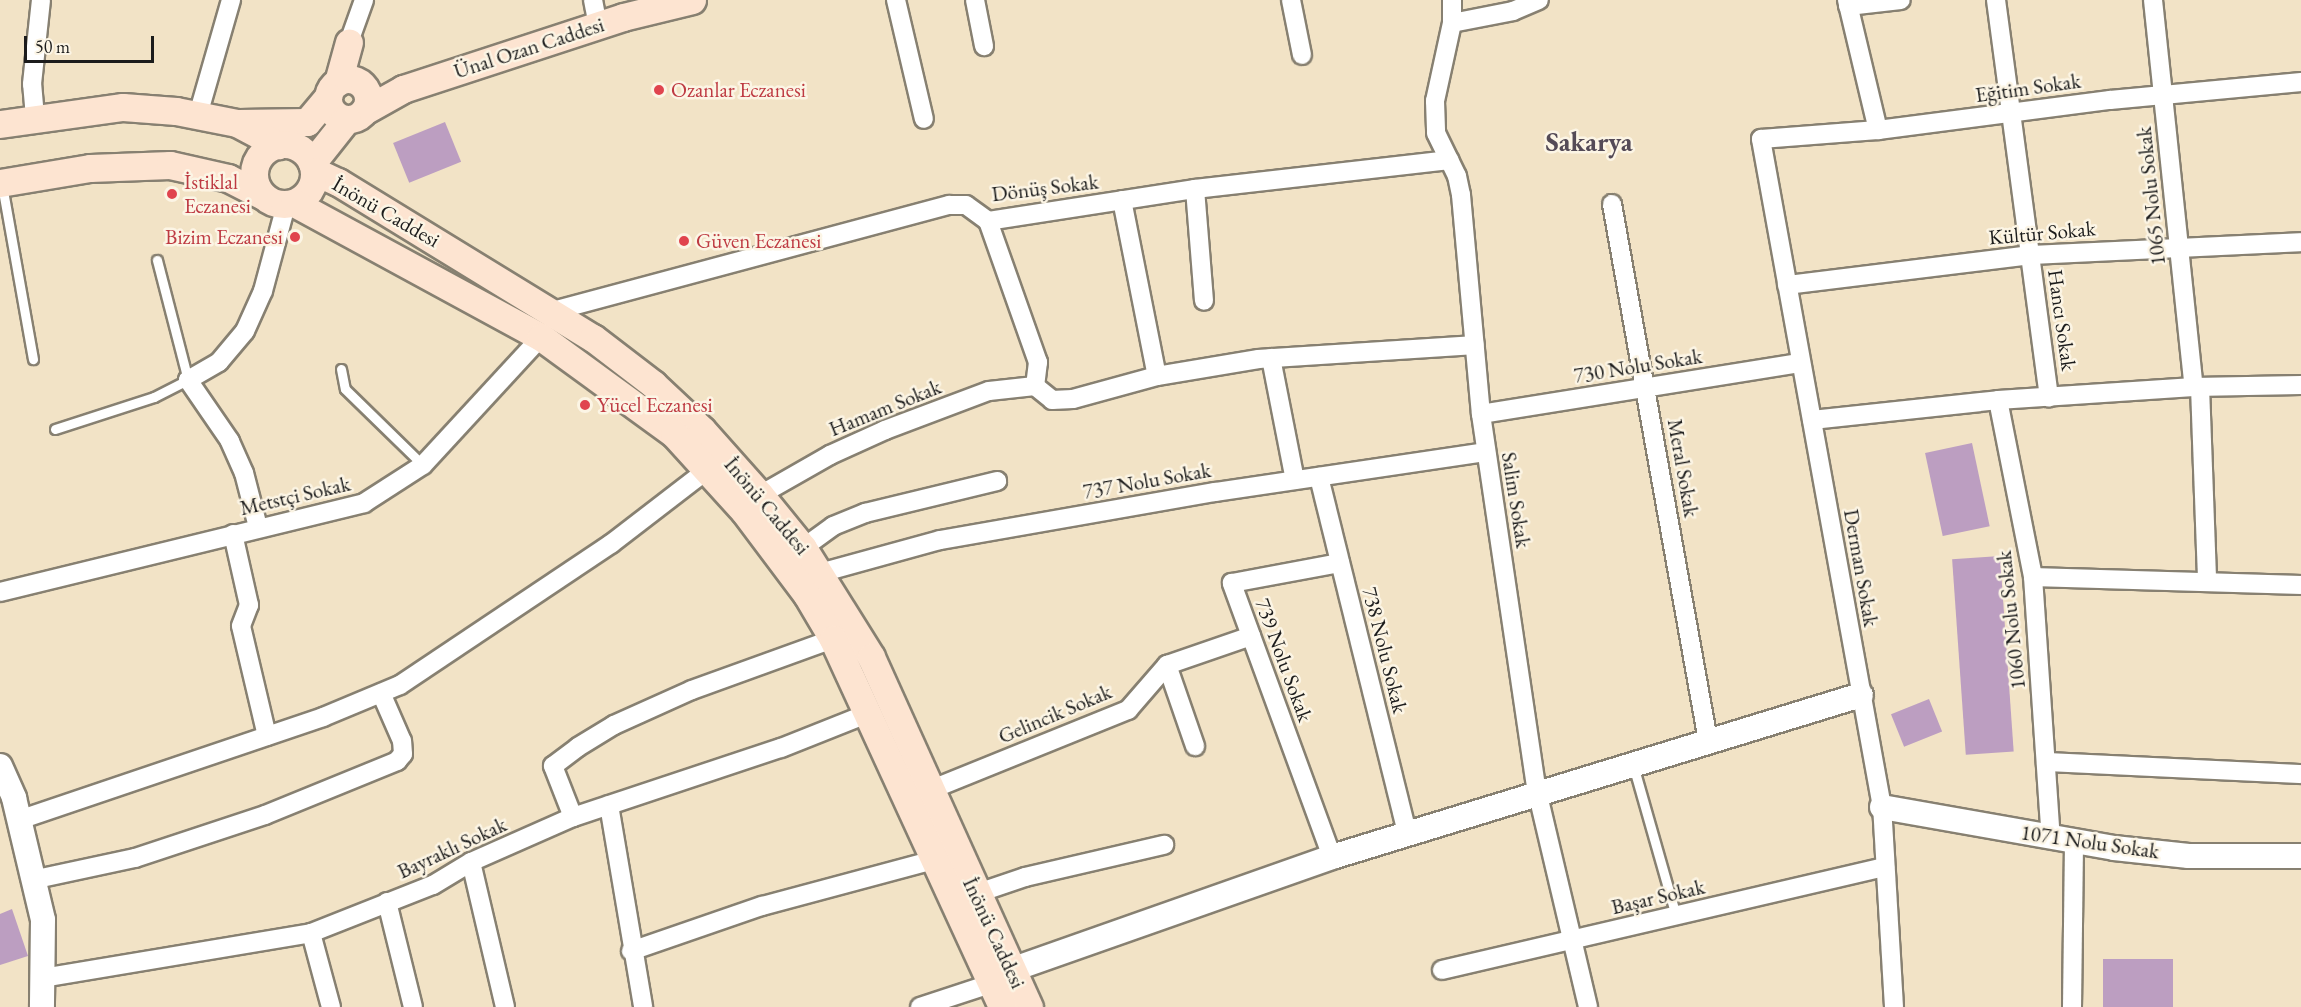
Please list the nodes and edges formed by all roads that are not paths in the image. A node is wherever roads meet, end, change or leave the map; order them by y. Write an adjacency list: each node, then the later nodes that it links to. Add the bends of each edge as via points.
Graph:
1 (41, 0): 24 (street, via 32,84)
2 (231, 0): 23 (street)
3 (364, 0): 16 (street)
4 (692, 0): 14 (main road, Ünal Ozan Caddesi)
5 (896, 0): 25 (street)
6 (975, 0): 17 (street)
7 (1291, 0): 18 (street)
8 (1452, 0): 15 (street, Salim Sokak)
9 (1539, 0): 15 (street, via 1513,11)
10 (1901, 0): 13 (street)
11 (1996, 0): 22 (street, Hancı Sokak)
12 (2153, 0): 20 (street, 1065 Nolu Sokak)
13 (1847, 3): 29 (street)
14 (596, 13): 21 (main road, Ünal Ozan Caddesi, via 403,89)
15 (1452, 23): 32 (street, Salim Sokak, via 1435,102 1436,133)
16 (349, 42): 21 (main road)
17 (984, 46)
18 (1302, 55)
19 (2301, 82): 20 (street, Eğitim Sokak)
20 (2163, 94): 22 (street, Eğitim Sokak); 41 (street, 1065 Nolu Sokak)
21 (349, 96): 26 (main road); 33 (main road)
22 (2011, 114): 29 (street, Eğitim Sokak); 42 (street, Hancı Sokak)
23 (198, 116): 24 (main road, via 123,107); 27 (main road)
24 (35, 117): 28 (main road)
25 (924, 120)
26 (308, 122): 27 (main road); 31 (main road)
27 (237, 123): 31 (main road)
28 (0, 124)
29 (1878, 130): 30 (street, Eğitim Sokak)
30 (1761, 139): 44 (street, Derman Sokak)
31 (281, 145): 33 (main road, via 300,149); 37 (main road, via 265,151 255,168 257,188)
32 (1449, 160): 35 (street, Dönüş Sokak); 48 (street, Salim Sokak, via 1461,195)
33 (313, 167): 37 (main road, via 310,190); 46 (main road, İnönü Caddesi)
34 (1, 183): 37 (main road, İnönü Caddesi, via 90,168 170,165 228,178); 50 (lane)
35 (1195, 189): 36 (street, Dönüş Sokak); 45 (street)
36 (1122, 200): 39 (street, Dönüş Sokak); 53 (street)
37 (281, 201): 47 (main road, İnönü Caddesi); 54 (street, via 263,291 245,331 219,362)
38 (1612, 204): 58 (street, Meral Sokak)
39 (988, 221): 46 (street, Dönüş Sokak, via 966,205 949,206); 55 (street, via 1038,362)
40 (2301, 242): 41 (street, Kültür Sokak)
41 (2179, 246): 42 (street, Kültür Sokak); 57 (street, 1065 Nolu Sokak)
42 (2030, 255): 44 (street, Kültür Sokak); 59 (street, Hancı Sokak)
43 (157, 260): 54 (lane)
44 (1787, 285): 51 (street, Derman Sokak)
45 (1204, 301)
46 (553, 311): 70 (main road, İnönü Caddesi, via 653,384 702,430)
47 (542, 337): 65 (street, Metstçi Sokak); 66 (main road, İnönü Caddesi, via 674,434)
48 (1475, 345): 49 (street); 61 (street, Salim Sokak)
49 (1271, 358): 53 (street); 68 (street)
50 (33, 360)
51 (1802, 363): 58 (street, 730 Nolu Sokak); 62 (street, Derman Sokak)
52 (341, 369): 65 (lane, via 345,389)
53 (1157, 376): 55 (street, via 1073,399 1052,400)
54 (188, 381): 63 (lane, via 154,397); 71 (street, via 230,441 244,473)
55 (1035, 386): 70 (street, Hamam Sokak, via 988,391 885,430 830,455)
56 (2301, 386): 57 (street)
57 (2197, 387): 59 (street); 77 (street, 1065 Nolu Sokak)
58 (1645, 388): 61 (street, 730 Nolu Sokak); 87 (street, Meral Sokak)
59 (2049, 397): 60 (street)
60 (1998, 400): 62 (street); 76 (street, 1060 Nolu Sokak)
61 (1481, 414): 64 (street, Salim Sokak)
62 (1812, 420): 84 (street, Derman Sokak)
63 (55, 429)
64 (1486, 452): 67 (street, 737 Nolu Sokak); 94 (street, Salim Sokak)
65 (423, 465): 71 (street, Metstçi Sokak, via 364,503)
66 (707, 470): 81 (main road, İnönü Caddesi, via 776,553); 83 (street, via 611,544 400,685)
67 (1319, 477): 68 (street, 737 Nolu Sokak); 74 (street, 738 Nolu Sokak)
68 (1295, 480): 75 (street, 737 Nolu Sokak, via 940,540)
69 (997, 481): 73 (street, via 865,513 833,526)
70 (760, 495): 73 (main road, İnönü Caddesi)
71 (258, 527): 72 (street, Metstçi Sokak)
72 (233, 534): 79 (street, Metstçi Sokak); 86 (street, via 249,605 241,626)
73 (803, 548): 75 (main road, İnönü Caddesi)
74 (1340, 562): 80 (street, 739 Nolu Sokak, via 1232,583); 99 (street, 738 Nolu Sokak)
75 (820, 573): 93 (main road, İnönü Caddesi, via 871,657)
76 (2033, 577): 77 (street); 89 (street, 1060 Nolu Sokak)
77 (2207, 581): 78 (street)
78 (2301, 585)
79 (0, 591)
80 (1251, 636): 82 (street); 103 (street, 739 Nolu Sokak)
81 (833, 639): 85 (main road, İnönü Caddesi); 98 (street, via 692,690 614,725 578,747 553,766)
82 (1167, 665): 88 (street); 93 (street, Gelincik Sokak, via 1128,710)
83 (381, 693): 86 (street); 107 (street, via 402,741 403,754 397,761 265,815 135,858)
84 (1861, 695): 87 (street); 97 (street, Derman Sokak)
85 (868, 713): 95 (street, Bayraklı Sokak, via 781,748 631,795); 104 (main road, İnönü Caddesi)
86 (267, 736): 96 (street)
87 (1708, 741): 90 (street)
88 (1195, 746)
89 (2046, 762): 92 (street); 100 (street, 1060 Nolu Sokak)
90 (1633, 763): 94 (street); 110 (lane)
91 (0, 766): 96 (street)
92 (2301, 774)
93 (930, 790): 108 (main road, İnönü Caddesi)
94 (1537, 791): 99 (street); 112 (street, Salim Sokak)
95 (609, 806): 98 (street, Bayraklı Sokak); 113 (street)
96 (11, 807): 107 (street)
97 (1882, 807): 100 (street, 1071 Nolu Sokak); 106 (street, Derman Sokak)
98 (573, 817): 105 (street, Bayraklı Sokak)
99 (1407, 833): 103 (street)
100 (2063, 840): 102 (street, 1071 Nolu Sokak, via 2189,856); 126 (street, 1060 Nolu Sokak)
101 (1164, 845): 108 (street, via 1024,877)
102 (2301, 856)
103 (1332, 857): 116 (street)
104 (934, 860): 113 (street, via 762,906); 116 (main road, İnönü Caddesi)
105 (471, 862): 109 (street, Bayraklı Sokak, via 433,885); 120 (street)
106 (1885, 867): 110 (street, Başar Sokak); 125 (street, Derman Sokak)
107 (32, 880): 115 (street, via 43,920)
108 (975, 894): 116 (main road, İnönü Caddesi)
109 (387, 902): 111 (street, Bayraklı Sokak); 119 (street)
110 (1676, 916): 112 (street, Başar Sokak)
111 (311, 933): 115 (street, Bayraklı Sokak); 118 (street)
112 (1570, 940): 114 (street, Başar Sokak); 124 (street, Salim Sokak)
113 (631, 951): 121 (street)
114 (1442, 970)
115 (43, 978): 117 (street)
116 (1001, 987): 122 (street); 123 (main road, İnönü Caddesi)
117 (42, 1007)
118 (331, 1007)
119 (413, 1007)
120 (505, 1007)
121 (643, 1007)
122 (920, 1007)
123 (1029, 1007)
124 (1588, 1007)
125 (1894, 1007)
126 (2072, 1007)

